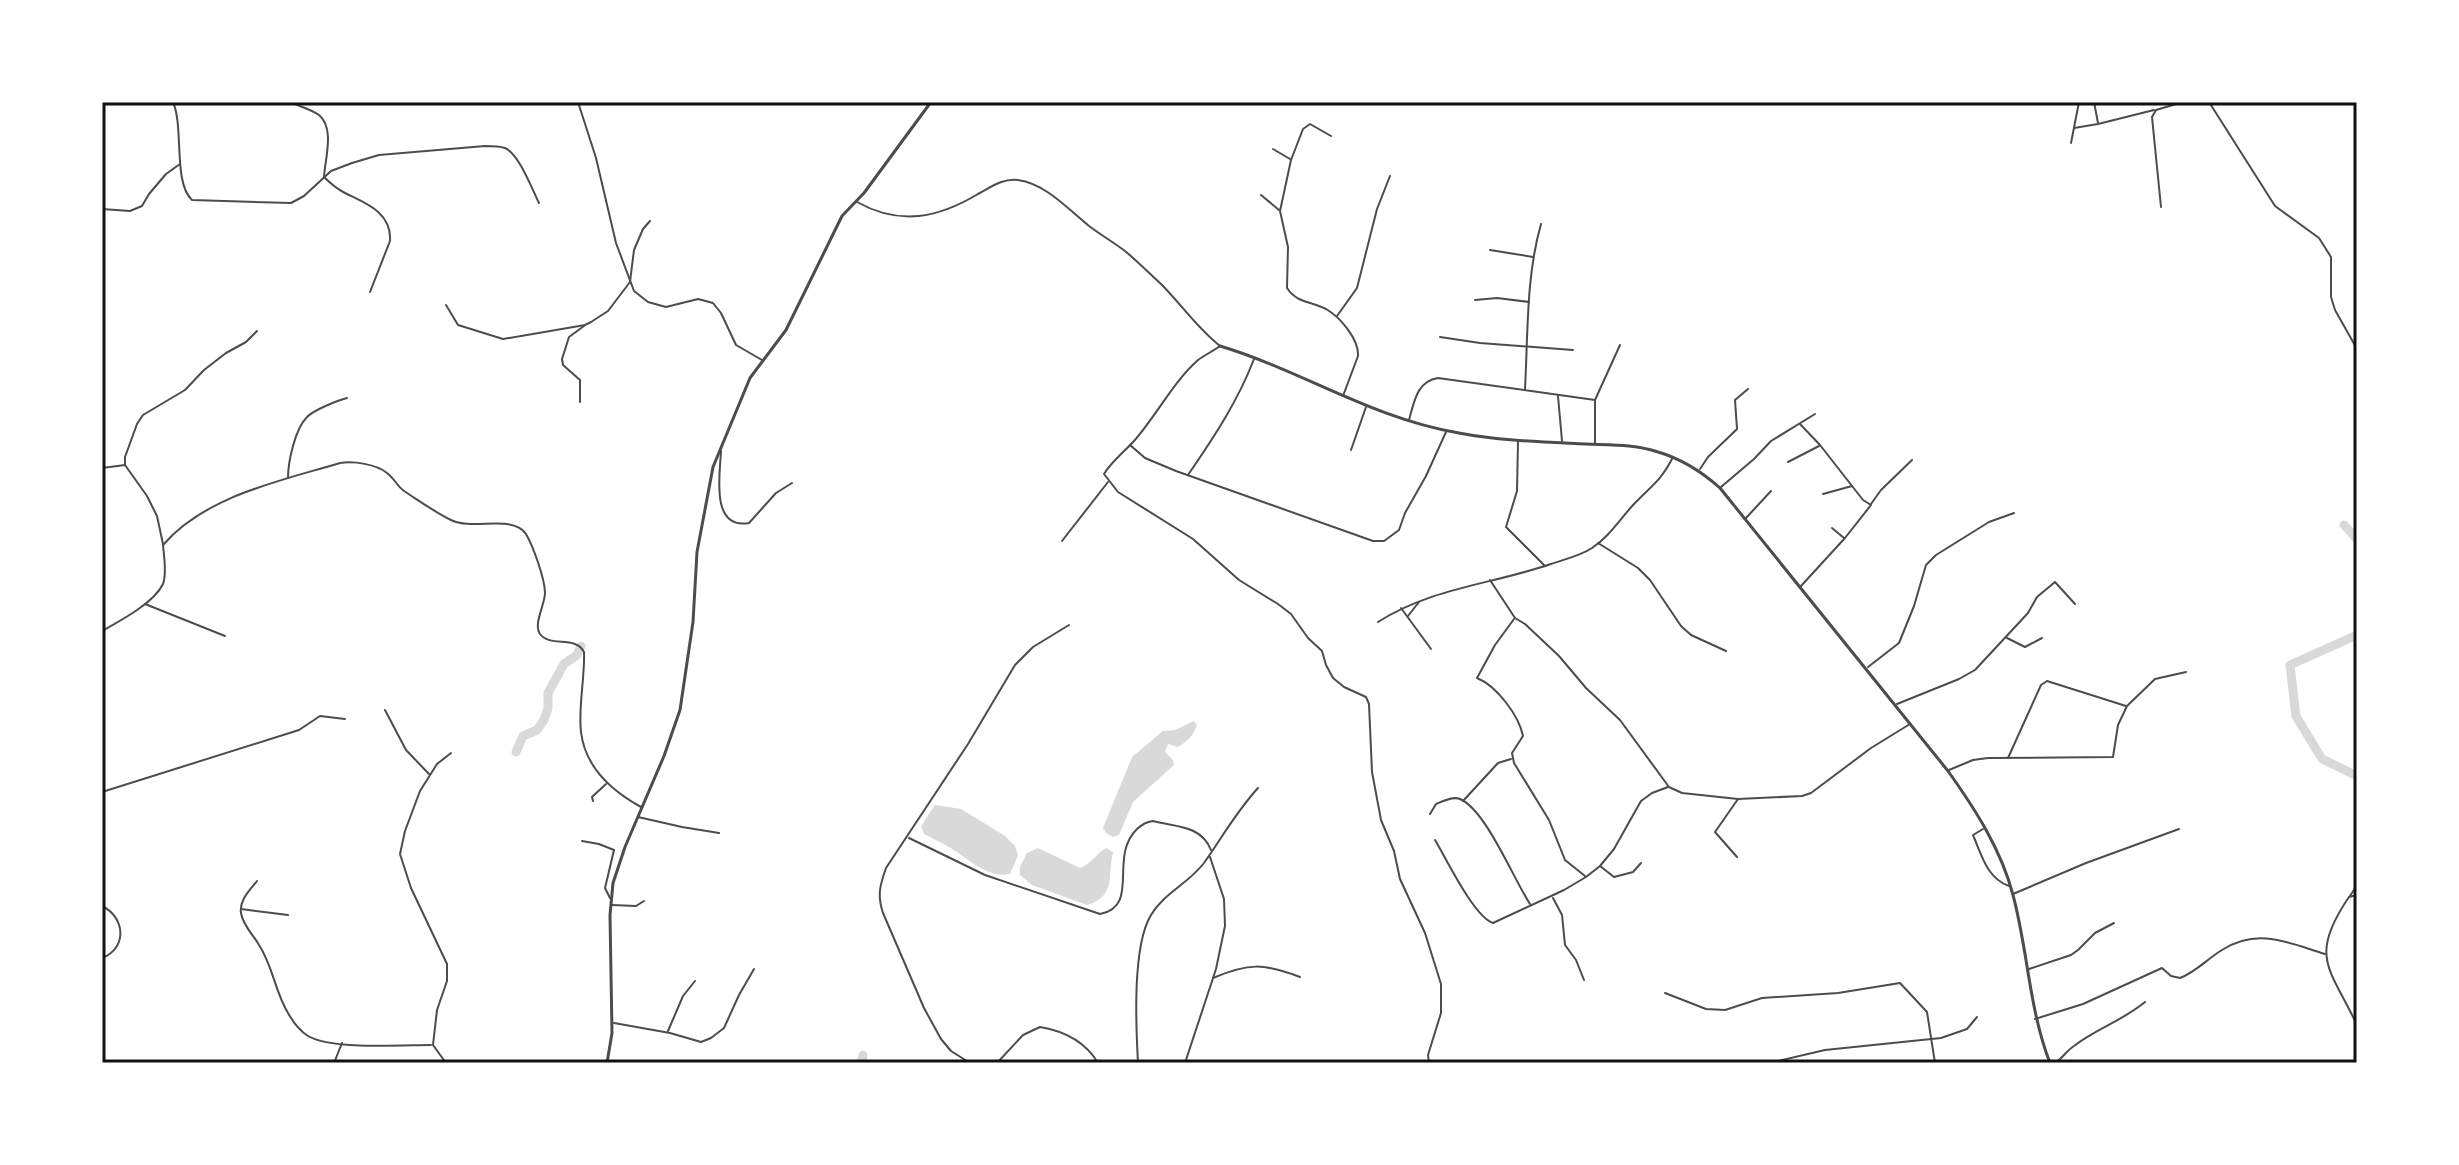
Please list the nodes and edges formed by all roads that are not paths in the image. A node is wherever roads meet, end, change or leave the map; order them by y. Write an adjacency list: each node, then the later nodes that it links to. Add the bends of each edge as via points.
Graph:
1 (173, 102): 16 (street)
2 (578, 102): 29 (street)
3 (931, 102): 20 (street)
4 (2079, 102): 11 (street)
5 (2094, 102): 10 (street)
6 (2183, 102): 9 (street)
7 (2209, 102): 41 (street, via 2275,206 2329,251 2331,297)
8 (295, 104): 18 (street, via 325,122)
9 (2156, 110): 10 (street); 22 (street, via 2152,117)
10 (2098, 124): 11 (street)
11 (2074, 128): 13 (street)
12 (1331, 136): 15 (street, via 1306,126)
13 (2071, 143)
14 (1273, 149): 15 (street)
15 (1291, 160): 24 (street)
16 (181, 163): 18 (street, via 186,194 192,200 291,203); 23 (street, via 142,206 130,211)
17 (1390, 176): 34 (street, via 1357,288)
18 (324, 177): 21 (street, via 340,166 379,155 503,147 520,165); 30 (street, via 368,203 390,234)
19 (1261, 195): 24 (street)
20 (856, 201): 39 (street, via 893,215 921,217 954,208 1004,181 1034,185 1125,251); 44 (street, via 842,216 786,330)
21 (539, 203)
22 (2161, 207)
23 (102, 209)
24 (1280, 211): 34 (street, via 1288,247 1287,288 1299,301)
25 (650, 221): 29 (street, via 634,250)
26 (1541, 224): 28 (street)
27 (1490, 250): 28 (street)
28 (1534, 257): 32 (street)
29 (630, 282): 35 (street, via 608,311); 44 (street, via 653,305 674,307 698,299 713,303 736,345)
30 (370, 292)
31 (1475, 300): 32 (street)
32 (1530, 303): 40 (street)
33 (446, 305): 35 (street, via 458,325 503,339)
34 (1336, 317): 48 (street, via 1358,349)
35 (585, 325): 51 (street, via 569,337 562,359 580,380)
36 (257, 331): 67 (street, via 140,419)
37 (1440, 337): 40 (street)
38 (1620, 345): 50 (street)
39 (1220, 346): 43 (street); 60 (street, via 1189,370)
40 (1527, 347): 42 (street); 46 (street)
41 (2357, 349)
42 (1573, 350)
43 (1254, 358): 48 (street); 70 (street, via 1241,392)
44 (763, 361): 62 (street, via 750,378)
45 (1748, 389): 69 (street, via 1735,400 1737,429)
46 (1525, 390): 47 (street); 54 (street, via 1429,379 1418,390)
47 (1558, 394): 50 (street); 58 (street)
48 (1343, 397): 52 (street)
49 (347, 398): 71 (street, via 304,420)
50 (1595, 400): 59 (street)
51 (580, 402)
52 (1366, 407): 54 (street); 63 (street)
53 (1815, 414): 55 (street)
54 (1409, 421): 56 (street)
55 (1800, 424): 61 (street); 75 (street, via 1771,441)
56 (1446, 431): 57 (street); 70 (street, via 1399,530 1384,541)
57 (1518, 440): 58 (street); 86 (street, via 1517,491 1506,527)
58 (1562, 442): 59 (street)
59 (1596, 444): 64 (street, via 1642,447)
60 (1129, 445): 70 (street, via 1145,458); 72 (street, via 1106,470)
61 (1820, 445): 66 (street); 74 (street)
62 (721, 450): 73 (street, via 719,503 738,523 749,523); 122 (street, via 697,552 680,710)
63 (1351, 450)
64 (1673, 457): 69 (street); 84 (street, via 1660,480)
65 (1912, 460): 78 (street)
66 (1788, 462)
67 (125, 465): 68 (street); 85 (street, via 157,516)
68 (102, 468)
69 (1699, 470): 75 (street)
70 (1188, 475)
71 (288, 480): 85 (street, via 207,509); 115 (street, via 356,462 386,471 405,491 454,522 520,527 544,583 540,634 577,644 584,652 581,732 591,761)
72 (1108, 482): 83 (street); 178 (street, via 1291,614 1322,651 1333,678 1366,697 1381,820 1441,984 1443,1003)
73 (792, 483)
74 (1853, 486): 77 (street); 78 (street)
75 (1720, 488): 80 (street)
76 (1771, 491): 80 (street)
77 (1823, 494)
78 (1871, 505): 82 (street)
79 (2014, 513): 103 (street, via 1989,522 1926,565 1899,643)
80 (1746, 518): 88 (street)
81 (1832, 528): 82 (street)
82 (1845, 538): 88 (street)
83 (1062, 541)
84 (1598, 543): 86 (street); 102 (street, via 1638,568 1691,635)
85 (163, 545): 90 (street, via 163,583)
86 (1545, 566): 87 (street)
87 (1490, 580): 89 (street); 94 (street)
88 (1801, 587): 103 (street)
89 (1421, 600): 92 (street); 93 (street)
90 (145, 603): 97 (street); 98 (street)
91 (2075, 604): 99 (street, via 2055,582)
92 (1401, 608): 93 (street); 95 (street)
93 (1408, 617): 101 (street)
94 (1515, 618): 111 (street, via 1477,678 1494,687 1523,732); 116 (street, via 1620,720)
95 (1378, 622)
96 (1069, 625): 128 (street, via 1015,665)
97 (102, 631)
98 (225, 636)
99 (2007, 637): 100 (street, via 2025,647); 105 (street, via 1975,670)
100 (2042, 638)
101 (1431, 649)
102 (1726, 651)
103 (1867, 668): 105 (street)
104 (2186, 672): 106 (street, via 2155,679)
105 (1896, 705): 109 (street)
106 (2127, 706): 112 (street, via 2113,757); 112 (street, via 2047,681)
107 (385, 710): 114 (street, via 406,750)
108 (345, 719): 118 (street, via 320,716 299,730)
109 (1911, 723): 113 (street); 119 (street, via 1811,793)
110 (451, 753): 114 (street)
111 (1512, 759): 121 (street, via 1498,763); 136 (street, via 1549,820 1565,860)
112 (2007, 759): 113 (street, via 1973,760)
113 (1948, 771): 125 (street)
114 (430, 774): 169 (street, via 400,854 447,964)
115 (607, 783): 120 (street); 122 (street)
116 (1669, 787): 119 (street); 135 (street, via 1641,801)
117 (1258, 788): 131 (street)
118 (102, 792)
119 (1738, 799): 133 (street, via 1715,832)
120 (593, 801)
121 (1463, 801): 123 (street, via 1453,798 1436,804); 147 (street, via 1487,828)
122 (642, 807): 124 (street)
123 (1430, 814)
124 (638, 817): 127 (street); 144 (street, via 617,867)
125 (1985, 827): 139 (street); 139 (street, via 1973,835 1993,876)
126 (2179, 829): 140 (street)
127 (719, 833)
128 (908, 837): 131 (street, via 985,875 1100,914 1120,901 1124,847 1147,822 1193,829); 173 (street, via 886,868 878,899 941,1039)
129 (1435, 840): 147 (street, via 1486,921 1493,923)
130 (582, 841): 144 (street, via 614,850 605,888)
131 (1211, 850): 132 (street)
132 (1208, 855): 157 (street, via 1226,918); 176 (street, via 1158,906 1145,927 1138,972)
133 (1737, 857)
134 (1641, 863): 135 (street, via 1633,872 1612,878)
135 (1600, 866): 136 (street)
136 (1586, 877): 142 (street)
137 (257, 881): 149 (street)
138 (2357, 885): 143 (street)
139 (2011, 887): 140 (street)
140 (2013, 894): 155 (street)
141 (2357, 895): 143 (street)
142 (1552, 896): 147 (street); 158 (street, via 1562,915 1565,945)
143 (2349, 897): 152 (street, via 2332,926)
144 (611, 899): 146 (street)
145 (644, 901): 146 (street, via 636,906)
146 (611, 905): 164 (street)
147 (1531, 905)
148 (102, 906): 153 (street, via 114,914 121,931 118,945)
149 (241, 908): 150 (street); 168 (street, via 294,1022 313,1038)
150 (288, 915)
151 (2114, 923): 155 (street, via 2071,955)
152 (2325, 954): 163 (street, via 2269,936 2248,940 2224,948 2180,978 2162,968); 165 (street)
153 (102, 958)
154 (754, 969): 166 (street, via 718,1033 701,1042)
155 (2028, 970): 163 (street)
156 (1300, 977): 157 (street, via 1258,965)
157 (1213, 978): 177 (street)
158 (1584, 980)
159 (695, 981): 166 (street)
160 (1665, 993): 167 (street, via 1706,1009 1725,1010 1762,998 1900,983 1925,1008)
161 (2145, 1002): 181 (street)
162 (1977, 1017): 167 (street, via 1962,1032)
163 (2035, 1019): 181 (street)
164 (612, 1023): 166 (street); 172 (street)
165 (2357, 1025)
166 (667, 1032)
167 (1932, 1037): 179 (street, via 1825,1050); 180 (street)
168 (342, 1043): 169 (street); 170 (street)
169 (433, 1045): 171 (street)
170 (334, 1063)
171 (446, 1063)
172 (607, 1063)
173 (970, 1063)
174 (997, 1063): 175 (street, via 1023,1035 1040,1027 1086,1046)
175 (1098, 1063)
176 (1138, 1063)
177 (1185, 1063)
178 (1429, 1063)
179 (1769, 1063)
180 (1935, 1063)
181 (2052, 1063)

